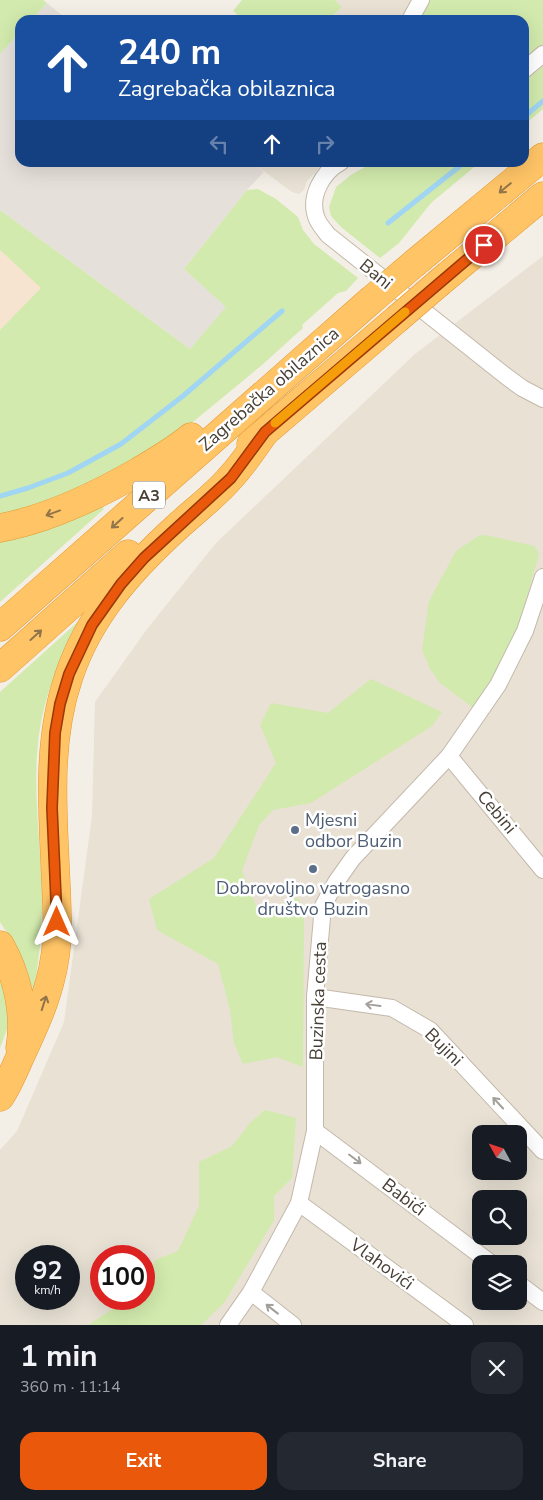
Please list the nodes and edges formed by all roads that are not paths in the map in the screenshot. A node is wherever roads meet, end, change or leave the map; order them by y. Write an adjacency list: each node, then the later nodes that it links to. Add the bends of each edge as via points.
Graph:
1 (421, 0): 2 (street)
2 (413, 15)
3 (543, 54): 4 (street)
4 (529, 66)
5 (543, 157): 8 (highway, Zagrebačka obilaznica / A3, one-way to 8, bridge)
6 (334, 167): 9 (street, Bani, via 318,186 314,203 316,218 328,235 507,377)
7 (543, 196): 10 (highway, Zagrebačka obilaznica / A3, bridge)
8 (298, 363): 11 (highway, one-way to 11, via 251,386 183,443 122,481 85,501 37,519); 13 (highway, Zagrebačka obilaznica / A3, one-way to 13)
9 (543, 399)
10 (265, 432): 14 (highway, Zagrebačka obilaznica / A3, one-way to 10); 19 (highway, one-way to 10, via 44,1005 56,940 53,757 60,704 69,674 92,625 121,584 144,558 231,478)
11 (0, 528)
12 (543, 577): 15 (street, Buzinska cesta, via 525,631 498,686)
13 (0, 627)
14 (0, 668)
15 (449, 756): 16 (street, Cebini); 18 (street, Buzinska cesta, via 353,858 336,882 323,906)
16 (543, 870)
17 (0, 945): 19 (highway, via 12,969 19,999 21,1040)
18 (315, 998): 21 (street, Buzinska cesta); 22 (street, Bujini, one-way to 18, via 430,1030 392,1008)
19 (17, 1064): 20 (highway)
20 (0, 1098)
21 (316, 1131): 23 (street, Buzinska cesta); 24 (street, Babići, one-way to 24)
22 (543, 1152)
23 (299, 1203): 26 (street, Buzinska cesta); 30 (street, Vlahovići)
24 (480, 1255)
25 (527, 1290): 27 (street)
26 (251, 1292): 28 (street, Buzinska cesta); 29 (street, one-way to 26)
27 (543, 1302)
28 (228, 1325)
29 (293, 1325)
30 (465, 1325)

